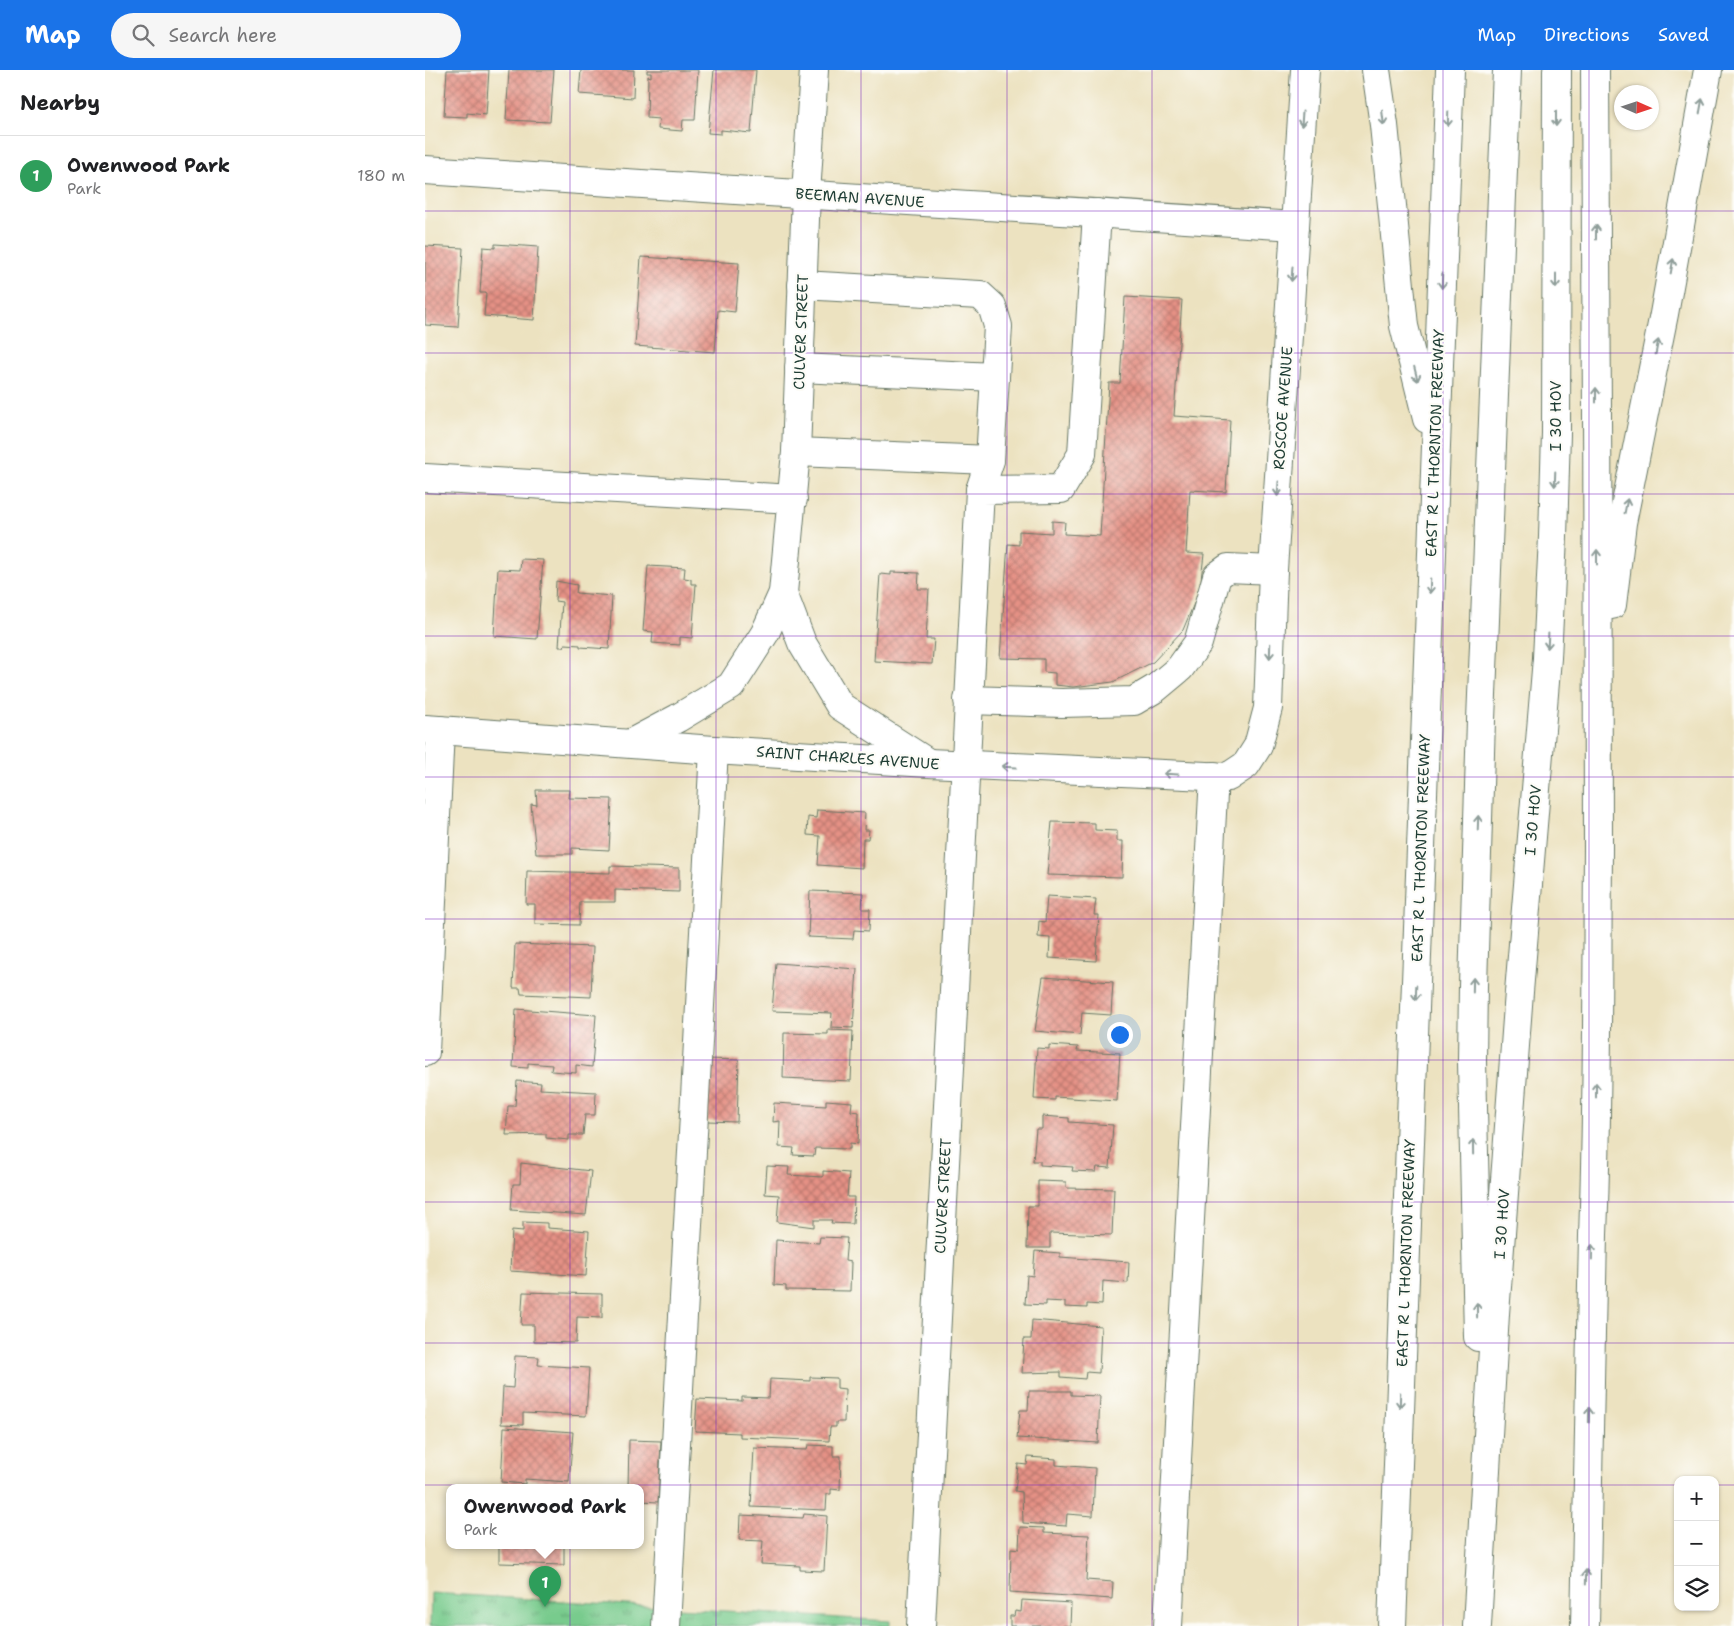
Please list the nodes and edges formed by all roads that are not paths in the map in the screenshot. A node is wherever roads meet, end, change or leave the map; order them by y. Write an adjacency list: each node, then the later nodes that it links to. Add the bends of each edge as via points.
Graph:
1 (814, 70): 10 (main road, CULVER STREET)
2 (1305, 70): 12 (main road, ROSCOE AVENUE, one-way to 12)
3 (1377, 70): 16 (main road, one-way to 16, via 1404,326)
4 (1450, 70): 16 (main road, EAST R L THORNTON FREEWAY, one-way to 16)
5 (1507, 70): 34 (main road, I 30 HOV, one-way to 5, via 1473,986)
6 (1557, 70): 34 (main road, I 30 HOV, one-way to 34, via 1556,433 1547,658 1495,1314)
7 (1595, 70): 28 (main road, one-way to 7)
8 (1708, 70): 28 (main road, one-way to 8, via 1623,522)
9 (425, 170): 10 (main road, BEEMAN AVENUE)
10 (806, 194): 11 (main road, BEEMAN AVENUE); 13 (main road, CULVER STREET)
11 (1097, 213): 12 (main road, BEEMAN AVENUE); 20 (main road, via 1083,454 1061,489)
12 (1295, 226): 22 (main road, ROSCOE AVENUE, one-way to 22)
13 (802, 285): 14 (main road, CULVER STREET); 15 (main road, CULVER STREET, via 980,295 992,306 998,326)
14 (799, 368): 15 (main road); 17 (main road, CULVER STREET)
15 (995, 377): 18 (main road, CULVER STREET)
16 (1435, 450): 35 (main road, EAST R L THORNTON FREEWAY, one-way to 35)
17 (796, 452): 18 (main road); 21 (main road, CULVER STREET)
18 (990, 460): 20 (main road, CULVER STREET)
19 (425, 478): 21 (main road)
20 (980, 490): 24 (main road, CULVER STREET)
21 (793, 499): 23 (main road, CULVER STREET)
22 (1273, 570): 24 (main road, via 1228,568 1217,576 1197,643 1180,668 1134,701 1062,704); 27 (main road, ROSCOE AVENUE, one-way to 27, via 1268,708)
23 (783, 593): 26 (main road, via 765,633 731,686); 30 (main road, via 802,643 840,706)
24 (968, 700): 31 (main road, CULVER STREET)
25 (433, 729): 26 (main road, SAINT CHARLES AVENUE); 33 (main road)
26 (631, 743): 29 (main road, SAINT CHARLES AVENUE)
27 (1258, 746): 32 (main road, SAINT CHARLES AVENUE, via 1246,765 1228,777)
28 (1598, 746): 43 (main road, one-way to 28, via 1595,1172)
29 (714, 750): 30 (main road, SAINT CHARLES AVENUE); 36 (main road)
30 (929, 764): 31 (main road, SAINT CHARLES AVENUE)
31 (965, 765): 32 (main road, SAINT CHARLES AVENUE, one-way to 31); 37 (main road, CULVER STREET)
32 (1214, 776): 38 (main road)
33 (425, 1052)
34 (1481, 1569): 41 (main road); 42 (main road)
35 (1393, 1588): 39 (main road); 40 (main road, EAST R L THORNTON FREEWAY)
36 (666, 1626)
37 (921, 1626)
38 (1168, 1626)
39 (1381, 1626)
40 (1392, 1626)
41 (1476, 1626)
42 (1483, 1626)
43 (1585, 1626)

